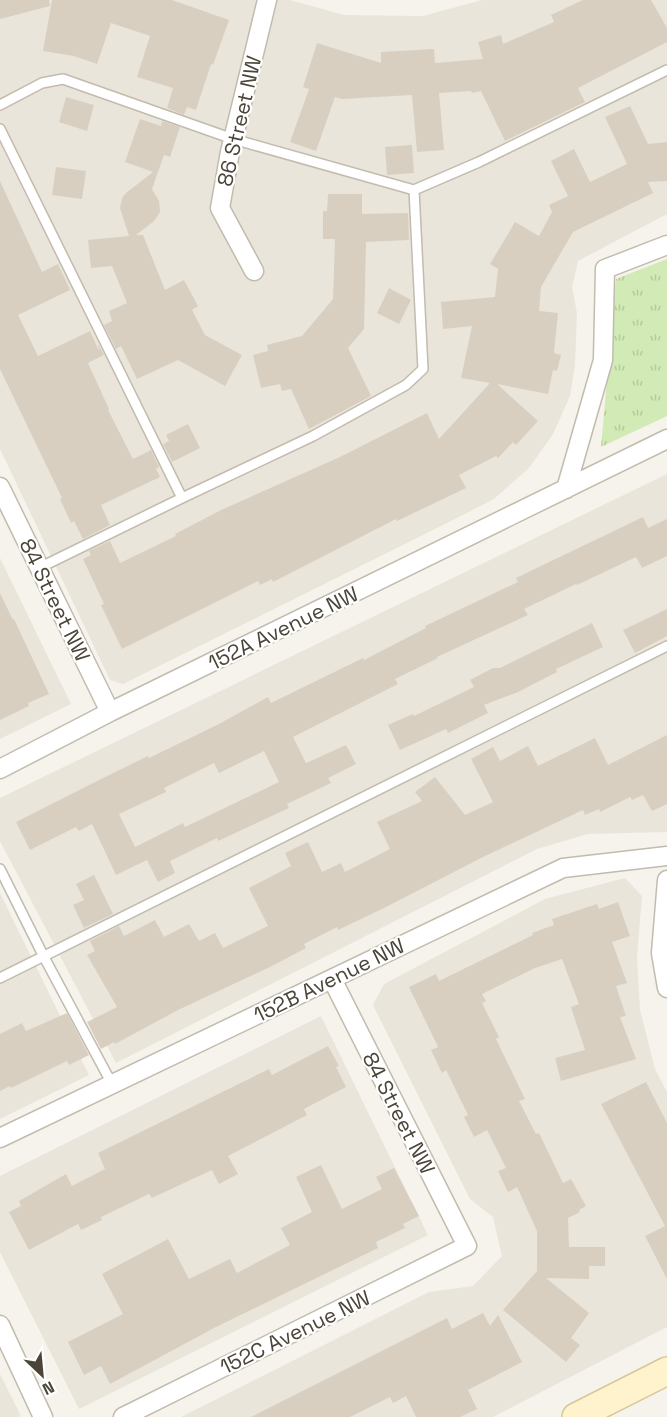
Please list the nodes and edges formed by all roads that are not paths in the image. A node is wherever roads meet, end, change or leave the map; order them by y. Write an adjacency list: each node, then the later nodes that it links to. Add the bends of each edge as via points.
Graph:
1 (267, 0): 5 (street, 86 Street NW)
2 (667, 70): 6 (lane)
3 (0, 105): 5 (lane, via 42,83 63,79)
4 (0, 129): 12 (lane)
5 (233, 138): 6 (lane); 8 (street, 86 Street NW, via 220,208)
6 (414, 190): 12 (lane, via 423,369 406,385 313,436)
7 (667, 245): 11 (street, via 605,269 603,360)
8 (254, 271)
9 (667, 439): 11 (street, 152A Avenue NW)
10 (0, 487): 13 (street, 84 Street NW)
11 (567, 489): 15 (street, 152A Avenue NW)
12 (182, 498): 13 (lane)
13 (39, 568): 15 (street, 84 Street NW)
14 (667, 646): 20 (lane)
15 (110, 712): 16 (street, 152A Avenue NW)
16 (0, 769)
17 (667, 856): 22 (street, 152B Avenue NW, via 564,868)
18 (0, 869): 20 (lane)
19 (667, 880): 23 (street, via 661,953)
20 (44, 957): 21 (lane); 24 (lane)
21 (0, 978)
22 (332, 979): 24 (street, 152B Avenue NW); 26 (street, 84 Street NW)
23 (667, 988)
24 (112, 1084): 25 (street, 152B Avenue NW)
25 (0, 1138)
26 (467, 1246): 30 (street, 152C Avenue NW)
27 (0, 1326): 29 (street)
28 (667, 1371): 31 (main road)
29 (43, 1417)
30 (123, 1417)
31 (576, 1417)

